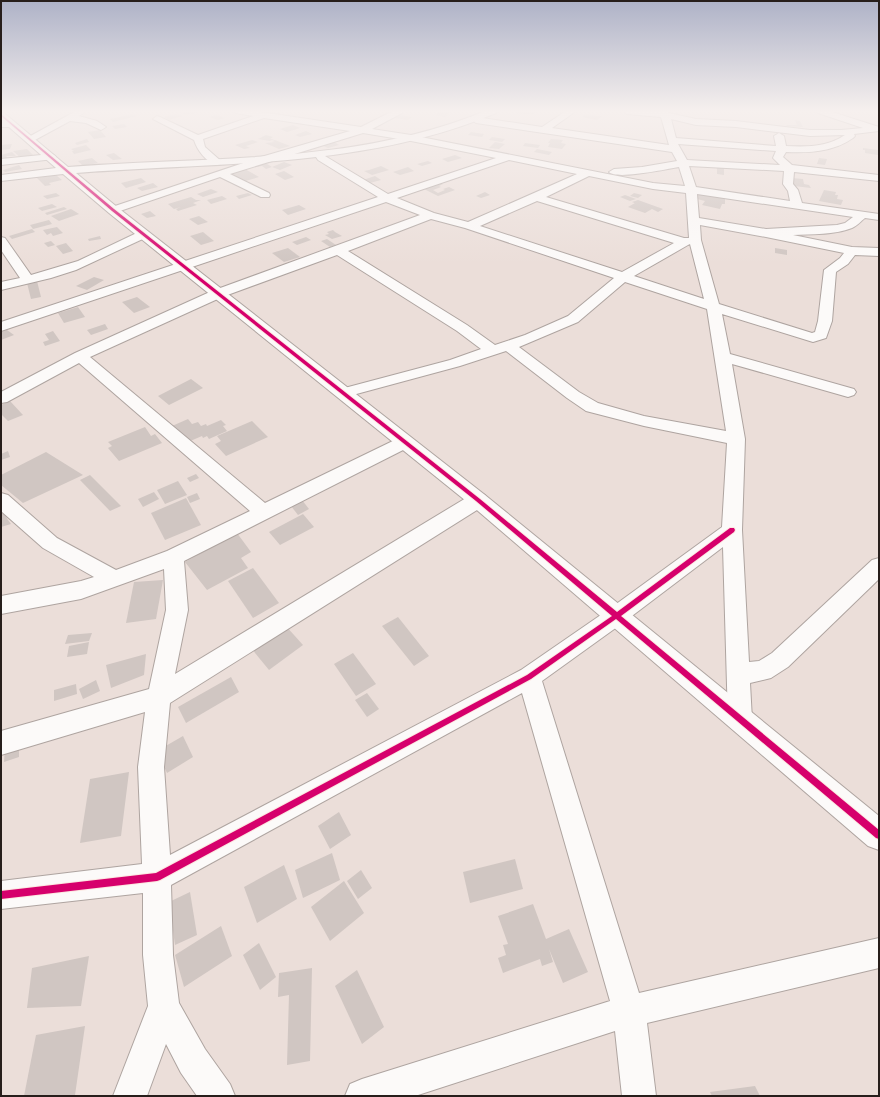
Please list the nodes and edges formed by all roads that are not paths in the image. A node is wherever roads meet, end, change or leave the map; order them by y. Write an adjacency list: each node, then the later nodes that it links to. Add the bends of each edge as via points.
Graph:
1 (57, 162): 12 (street)
2 (213, 162): 12 (street)
3 (256, 162): 13 (street)
4 (328, 162): 20 (street)
5 (493, 162): 20 (street)
6 (534, 162): 14 (street)
7 (783, 162): 11 (street)
8 (820, 162): 11 (street)
9 (844, 162): 16 (street)
10 (683, 163): 11 (street); 14 (street); 17 (street)
11 (789, 168): 21 (street, via 788,184 793,190)
12 (67, 170): 15 (street); 22 (street)
13 (221, 174): 18 (street); 22 (street)
14 (593, 174): 17 (street, via 652,186); 19 (street)
15 (1, 178)
16 (879, 178)
17 (691, 190): 21 (street); 26 (street)
18 (265, 195)
19 (536, 197): 27 (street); 31 (street)
20 (387, 198): 23 (street); 35 (street)
21 (796, 206): 24 (street)
22 (113, 210): 29 (street)
23 (430, 215): 27 (street); 32 (street)
24 (862, 215): 25 (street); 28 (street, via 838,228)
25 (879, 217)
26 (694, 221): 28 (street); 31 (street)
27 (469, 226): 36 (street)
28 (766, 233): 33 (street)
29 (143, 234): 35 (street); 37 (street, via 108,252 63,270)
30 (1, 241): 37 (street)
31 (690, 241): 36 (street); 40 (street)
32 (338, 250): 39 (street); 43 (street, via 462,328)
33 (852, 251): 34 (street); 40 (street, via 844,261 830,270 825,321 821,335 813,338 798,334)
34 (879, 252)
35 (183, 266): 39 (street); 41 (street)
36 (624, 277): 40 (street); 42 (street, via 573,319)
37 (28, 280): 38 (street)
38 (1, 286)
39 (217, 294): 44 (street); 46 (street)
40 (713, 306): 45 (street)
41 (1, 326)
42 (509, 346): 43 (street); 49 (street, via 592,408 644,421)
43 (492, 350): 46 (street, via 455,363)
44 (80, 356): 48 (street); 53 (street)
45 (723, 357): 47 (street); 49 (street)
46 (343, 392): 50 (street)
47 (848, 392)
48 (1, 398)
49 (736, 438): 54 (street)
50 (405, 442): 52 (street); 53 (street)
51 (1, 500): 57 (street, via 50,543)
52 (478, 500): 59 (street); 62 (street)
53 (262, 512): 55 (street)
54 (732, 530): 59 (street); 60 (street)
55 (174, 557): 57 (street); 62 (street, via 177,610)
56 (879, 566): 60 (street, via 780,660 763,671)
57 (115, 579): 58 (street, via 81,590)
58 (1, 605)
59 (616, 616): 61 (street); 63 (street)
60 (738, 674): 63 (street)
61 (528, 677): 66 (street); 70 (street)
62 (159, 697): 64 (street); 66 (street, via 151,767)
63 (740, 720): 65 (street)
64 (1, 743)
65 (879, 835)
66 (156, 877): 67 (street); 69 (street, via 158,955)
67 (1, 895)
68 (879, 952): 70 (street)
69 (164, 1006): 71 (street); 72 (street, via 193,1061)
70 (629, 1011): 73 (street); 74 (street)
71 (130, 1096)
72 (218, 1096)
73 (362, 1096)
74 (639, 1096)

